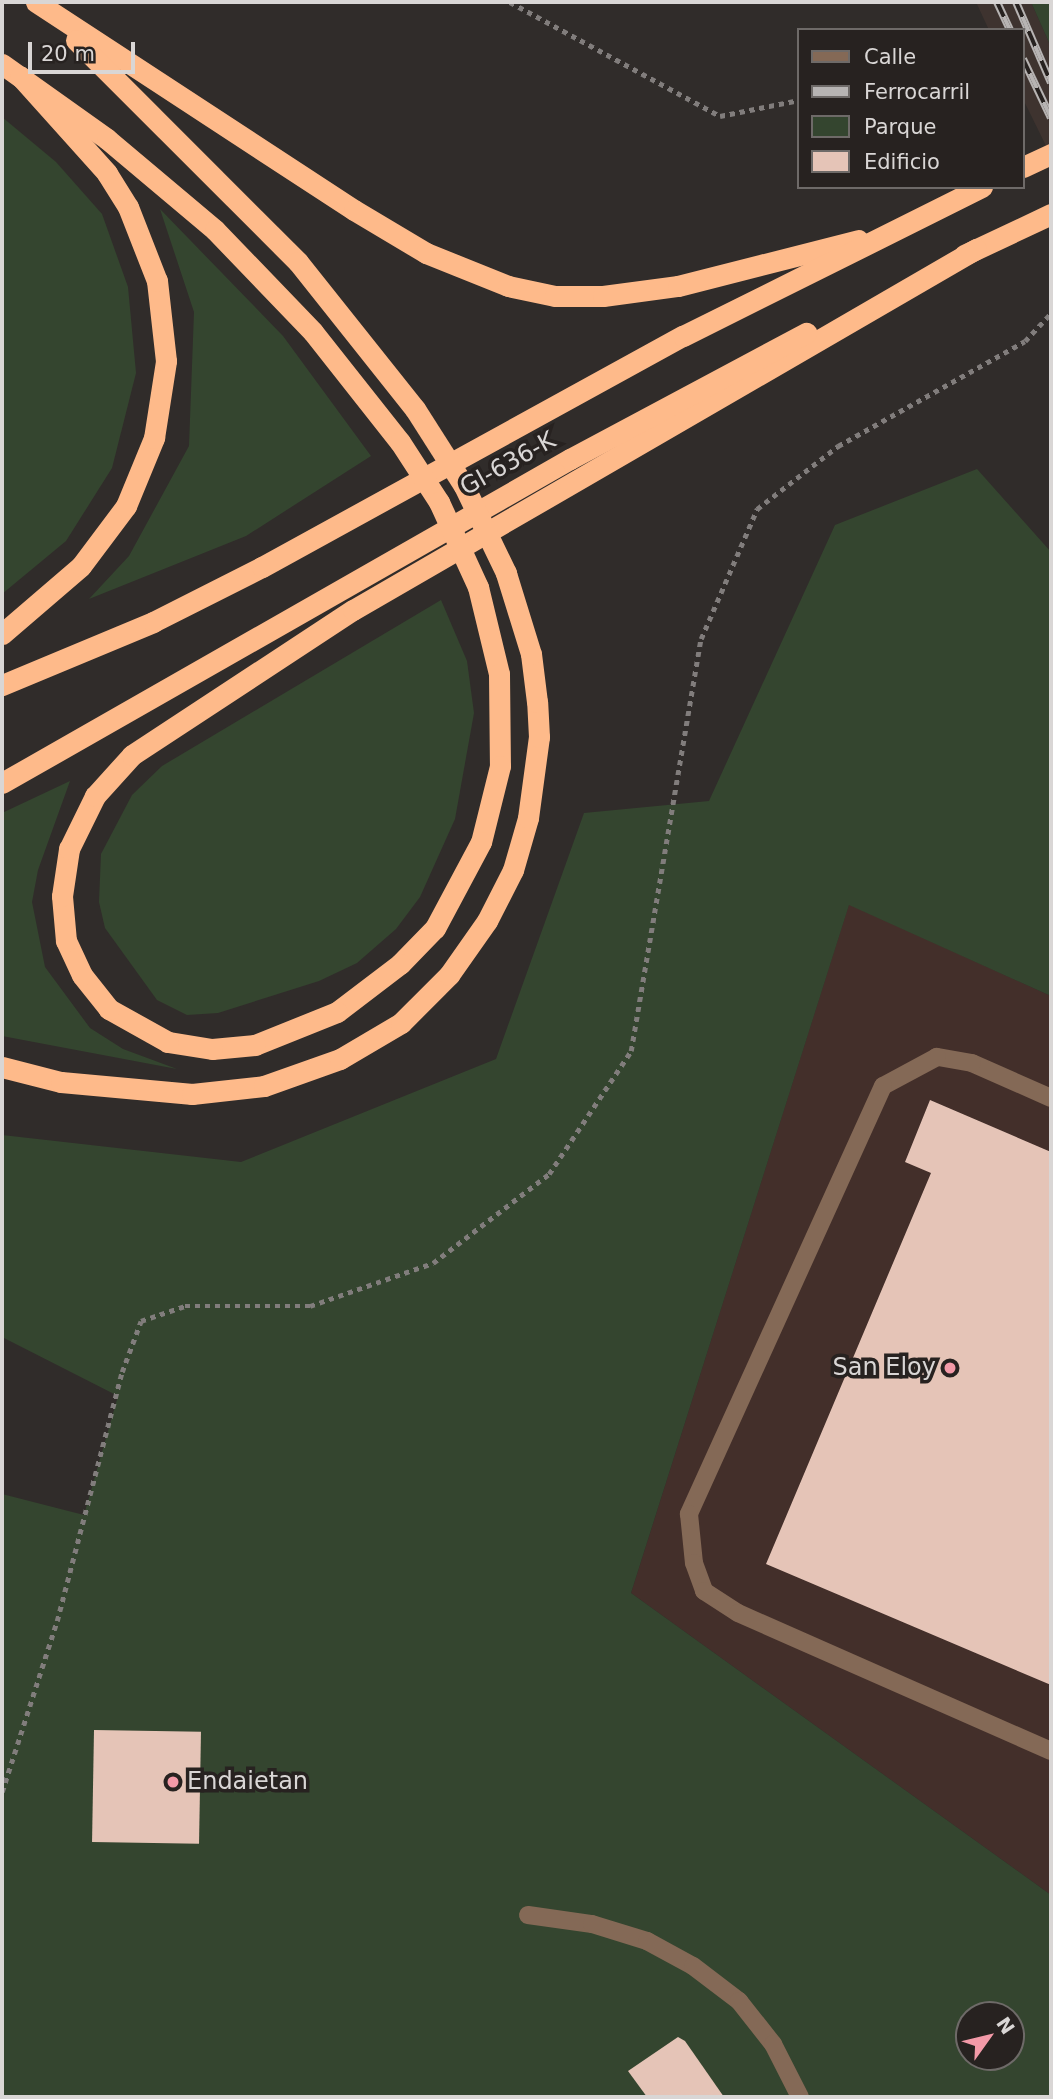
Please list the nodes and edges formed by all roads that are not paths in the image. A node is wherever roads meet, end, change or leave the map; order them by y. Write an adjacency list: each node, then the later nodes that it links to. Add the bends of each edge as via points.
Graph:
1 (35, 2): 8 (highway, via 364,216 426,253 508,286 555,296 666,288); 13 (highway, bridge, via 244,202 360,334 415,409 464,485 506,573 531,654 539,737 528,818 513,870 487,921 449,975 401,1023 340,1059 264,1086 192,1094 73,1084)
2 (2, 64): 3 (highway)
3 (20, 76): 9 (highway, bridge, via 107,139 215,230 313,331 400,442 439,502 478,587 499,674 500,766 481,842 435,928 337,1012 255,1045 212,1049 168,1042 109,1009 82,975 66,941 62,896 69,849 95,796 132,754 352,610); 10 (highway, via 107,173 128,207 157,281 166,361 154,438 125,506 81,566)
4 (1051, 154): 5 (highway, bridge)
5 (1025, 166)
6 (978, 189): 8 (highway, GI-636-K)
7 (1045, 217): 9 (highway, GI-636-K)
8 (887, 234): 11 (highway, GI-636-K, via 683,335 262,567 153,622)
9 (976, 249): 12 (highway, GI-636-K, via 570,459)
10 (2, 634)
11 (2, 685)
12 (2, 783)
13 (2, 1067)
14 (1051, 1098): 15 (lane, via 972,1063 937,1058 883,1086 689,1514 694,1563 704,1591 738,1613)
15 (1051, 1751)
16 (528, 1915): 17 (lane, via 592,1924 636,1938 693,1966 738,2001 773,2044)
17 (800, 2097)

